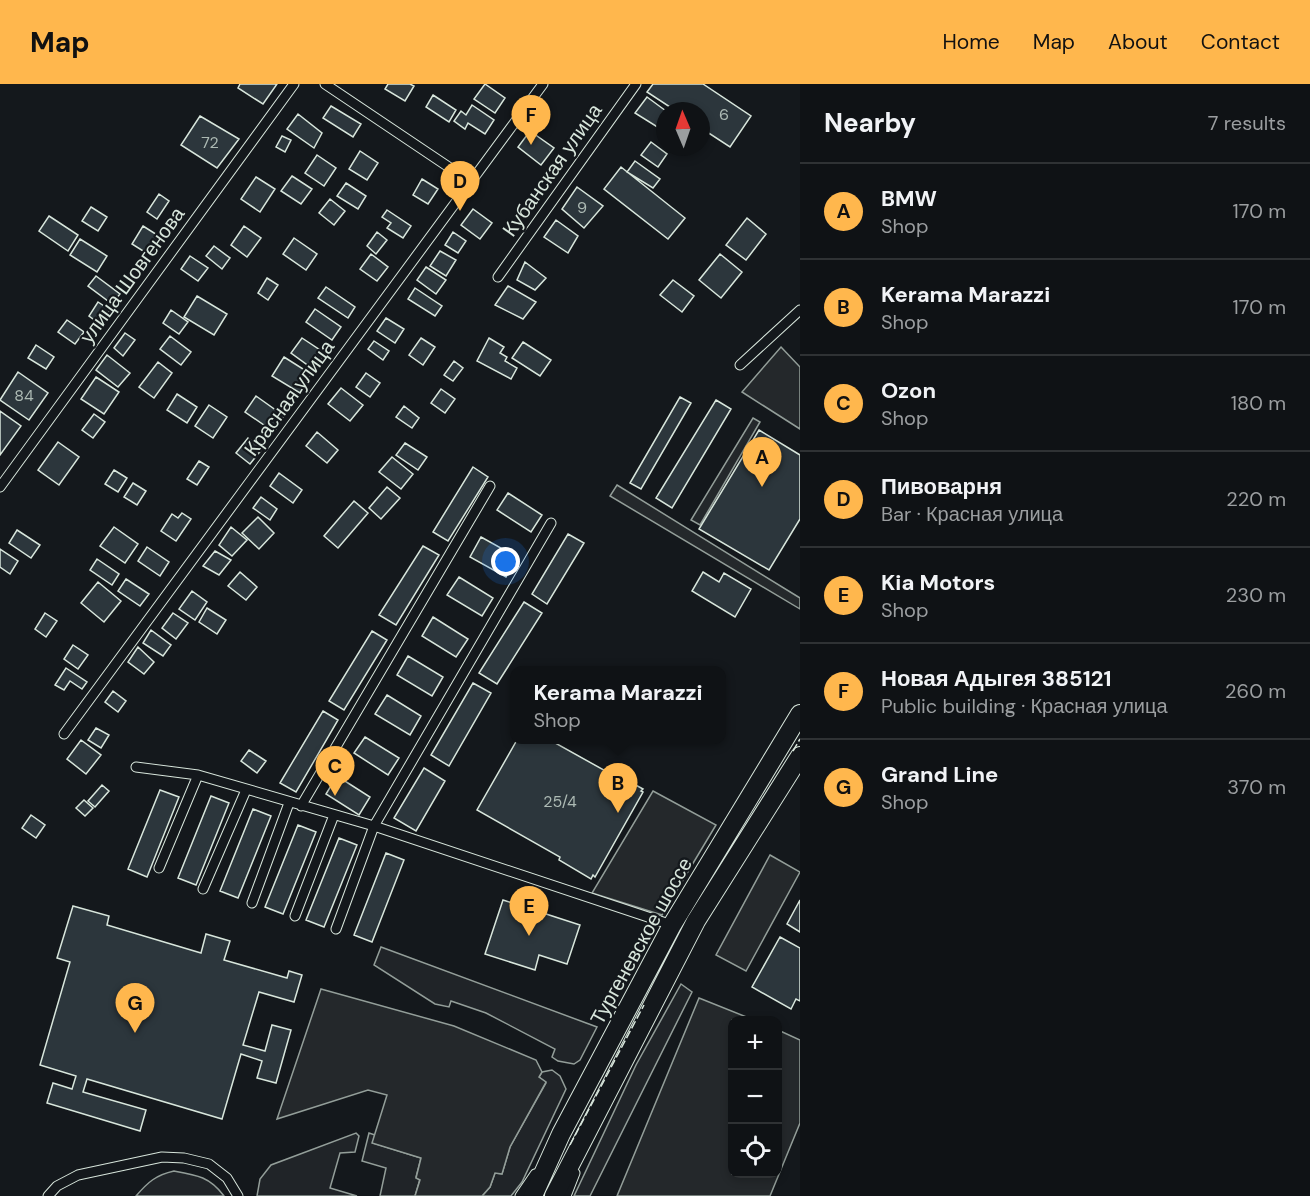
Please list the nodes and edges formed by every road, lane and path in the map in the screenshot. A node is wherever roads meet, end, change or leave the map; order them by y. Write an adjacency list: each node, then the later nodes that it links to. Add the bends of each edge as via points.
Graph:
1 (294, 84): 10 (street, улица Шовгенова)
2 (325, 84): 5 (street)
3 (543, 84): 5 (street, Красная улица)
4 (636, 84): 6 (street, Кубанская улица)
5 (471, 182): 13 (street, Красная улица)
6 (498, 276)
7 (800, 309): 8 (street)
8 (740, 365)
9 (490, 486): 19 (street)
10 (0, 487)
11 (551, 523): 21 (street)
12 (800, 714): 26 (highway, Тургеневское шоссе)
13 (64, 734)
14 (800, 756): 28 (highway, Тургеневское шоссе, via 696,921)
15 (136, 766): 16 (street)
16 (198, 775): 17 (street); 22 (street)
17 (246, 790): 18 (street); 23 (street)
18 (289, 803): 19 (street); 24 (street)
19 (301, 806): 20 (street)
20 (334, 815): 21 (street); 25 (street)
21 (374, 826): 26 (street); 27 (street)
22 (159, 868)
23 (203, 890)
24 (252, 903)
25 (295, 916)
26 (672, 925): 29 (highway, Тургеневское шоссе)
27 (336, 929)
28 (596, 1116): 34 (highway, Тургеневское шоссе); 35 (street)
29 (561, 1134): 32 (street); 33 (highway, Тургеневское шоссе)
30 (48, 1196): 31 (street, via 57,1186 78,1175 162,1157 209,1164 227,1178)
31 (238, 1196)
32 (520, 1196)
33 (533, 1196)
34 (554, 1196)
35 (566, 1196)

